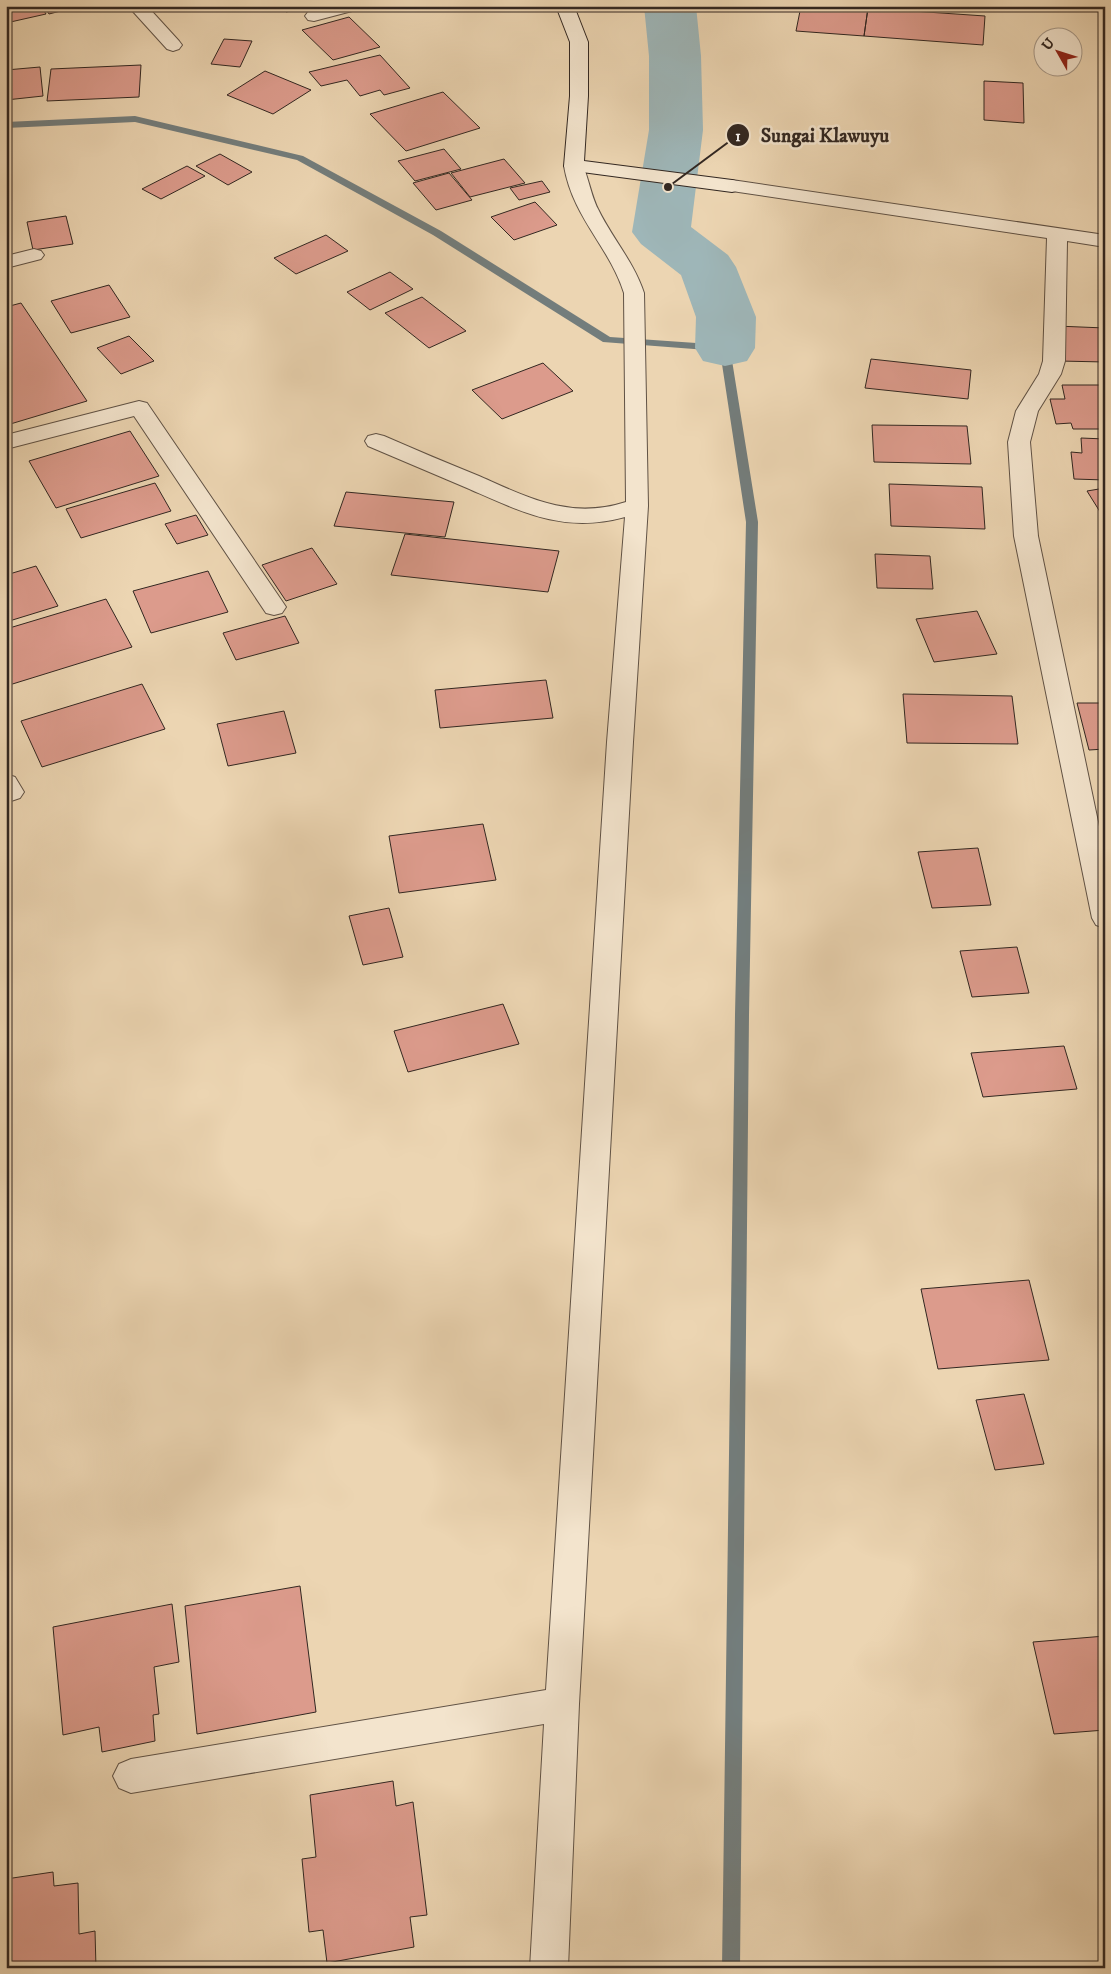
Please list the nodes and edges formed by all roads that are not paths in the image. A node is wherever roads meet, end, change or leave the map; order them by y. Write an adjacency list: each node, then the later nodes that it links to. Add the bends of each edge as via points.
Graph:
1 (137, 6): 5 (street)
2 (350, 6): 4 (street)
3 (565, 6): 6 (street, via 579,42)
4 (314, 16)
5 (173, 44)
6 (574, 166): 7 (street, via 732,186); 13 (street, via 582,195 598,228 622,262 634,293)
7 (1057, 235): 8 (street); 15 (street, via 1054,361 1050,374 1027,411 1019,442 1026,536)
8 (1105, 241)
9 (34, 255): 10 (street)
10 (6, 262)
11 (376, 441): 13 (street, via 536,509 563,516 609,516)
12 (6, 442): 14 (street, via 139,408)
13 (637, 506): 16 (street)
14 (274, 607)
15 (1105, 918)
16 (562, 1704): 17 (street); 18 (street)
17 (130, 1776)
18 (549, 1968)

